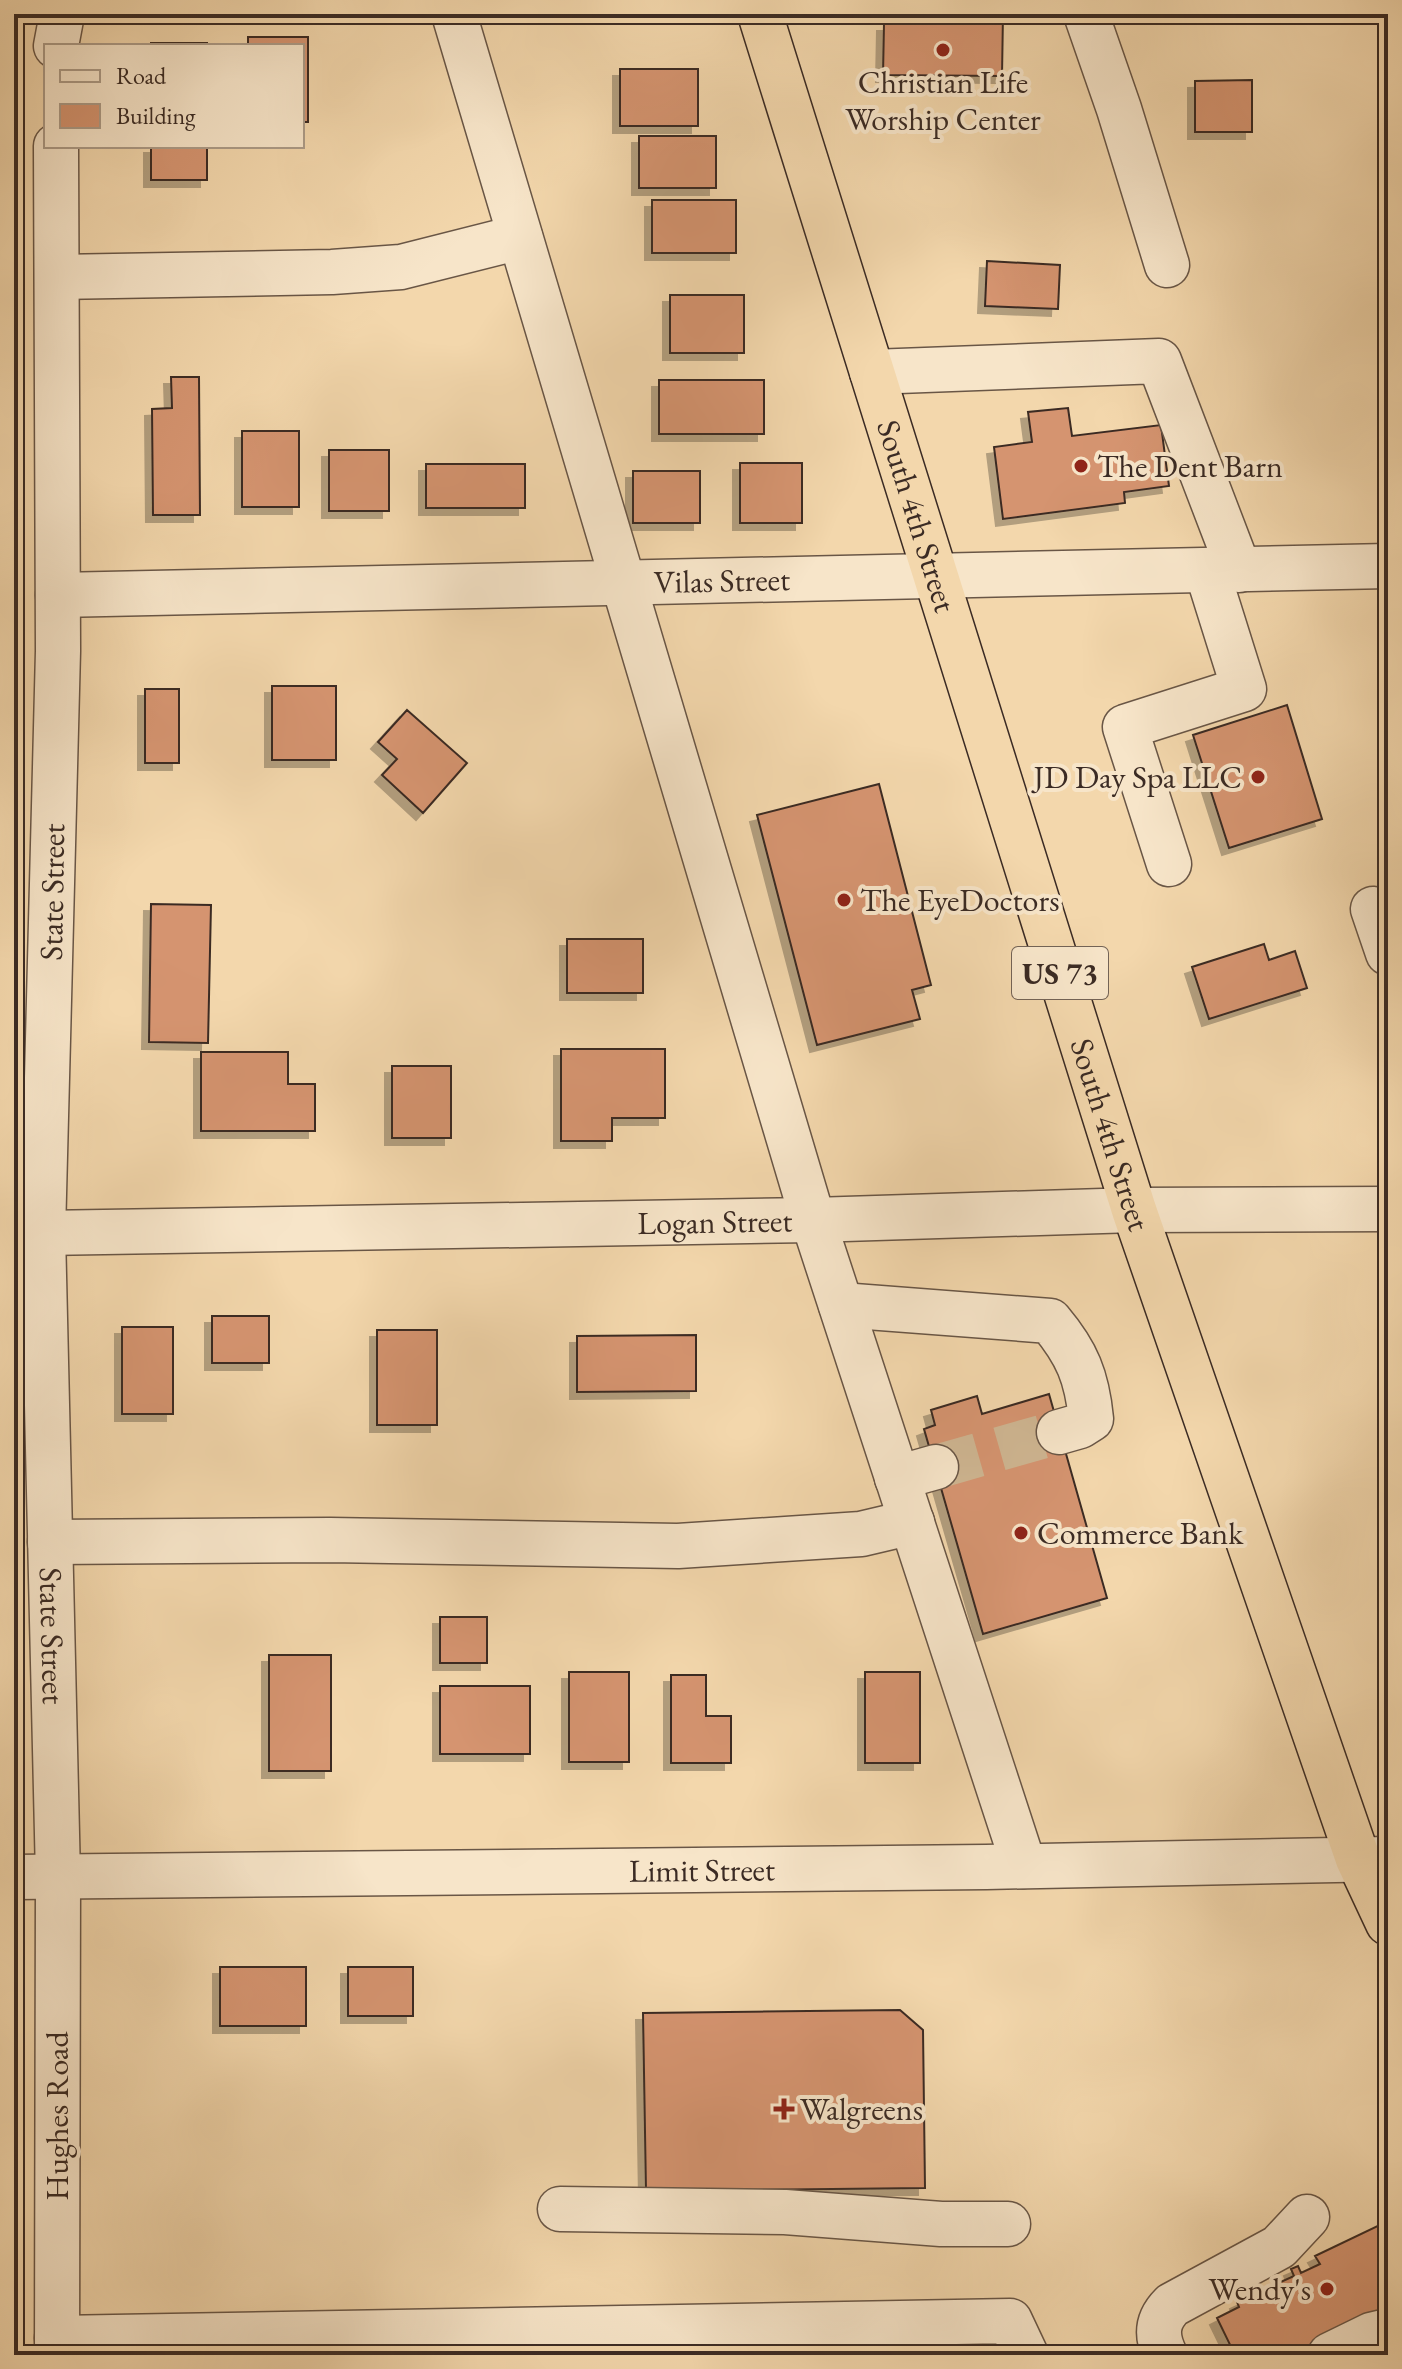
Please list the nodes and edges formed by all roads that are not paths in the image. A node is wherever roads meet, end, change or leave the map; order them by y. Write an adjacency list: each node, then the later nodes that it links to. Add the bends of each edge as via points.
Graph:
1 (62, 14): 5 (street)
2 (454, 14): 7 (street)
3 (760, 14): 10 (highway, South 4th Street / US 73)
4 (1086, 14): 8 (street)
5 (56, 44)
6 (56, 148): 9 (street, State Street)
7 (520, 237): 9 (street, via 401,267); 14 (street)
8 (1167, 265)
9 (57, 277): 15 (street, State Street)
10 (872, 372): 12 (street, via 1159,361); 13 (highway, South 4th Street / US 73)
11 (1388, 566): 12 (street, Vilas Street)
12 (1223, 570): 13 (street, Vilas Street); 16 (street, via 1244,689 1125,727)
13 (936, 576): 14 (street, Vilas Street); 20 (highway, South 4th Street / US 73)
14 (623, 583): 15 (street, Vilas Street); 21 (street)
15 (58, 595): 22 (street, State Street)
16 (1169, 864)
17 (1373, 909): 18 (street)
18 (1388, 953)
19 (1388, 1209): 20 (street, Logan Street)
20 (1134, 1210): 21 (street, Logan Street); 27 (highway, South 4th Street / US 73)
21 (813, 1220): 22 (street, Logan Street); 23 (street)
22 (43, 1233): 26 (street, State Street)
23 (841, 1305): 24 (street, via 1050,1321 1071,1347 1088,1391 1091,1419); 25 (street, via 916,1472)
24 (1059, 1432)
25 (912, 1522): 26 (street, via 861,1534 678,1546); 28 (street)
26 (50, 1542): 30 (street, State Street)
27 (1373, 1859): 28 (street, Limit Street); 31 (highway, South 4th Street / US 73)
28 (1024, 1866): 30 (street, Limit Street)
29 (14, 1877): 30 (street, Limit Street)
30 (58, 1877): 36 (street, Hughes Road)
31 (1388, 1923)
32 (560, 2209): 34 (street, via 785,2212)
33 (1307, 2217): 38 (street, via 1279,2247 1172,2305 1162,2315 1160,2328)
34 (1008, 2224)
35 (1388, 2331): 39 (street)
36 (57, 2346): 37 (street, via 1010,2321)
37 (1026, 2355)
38 (1165, 2355)
39 (1330, 2355)

